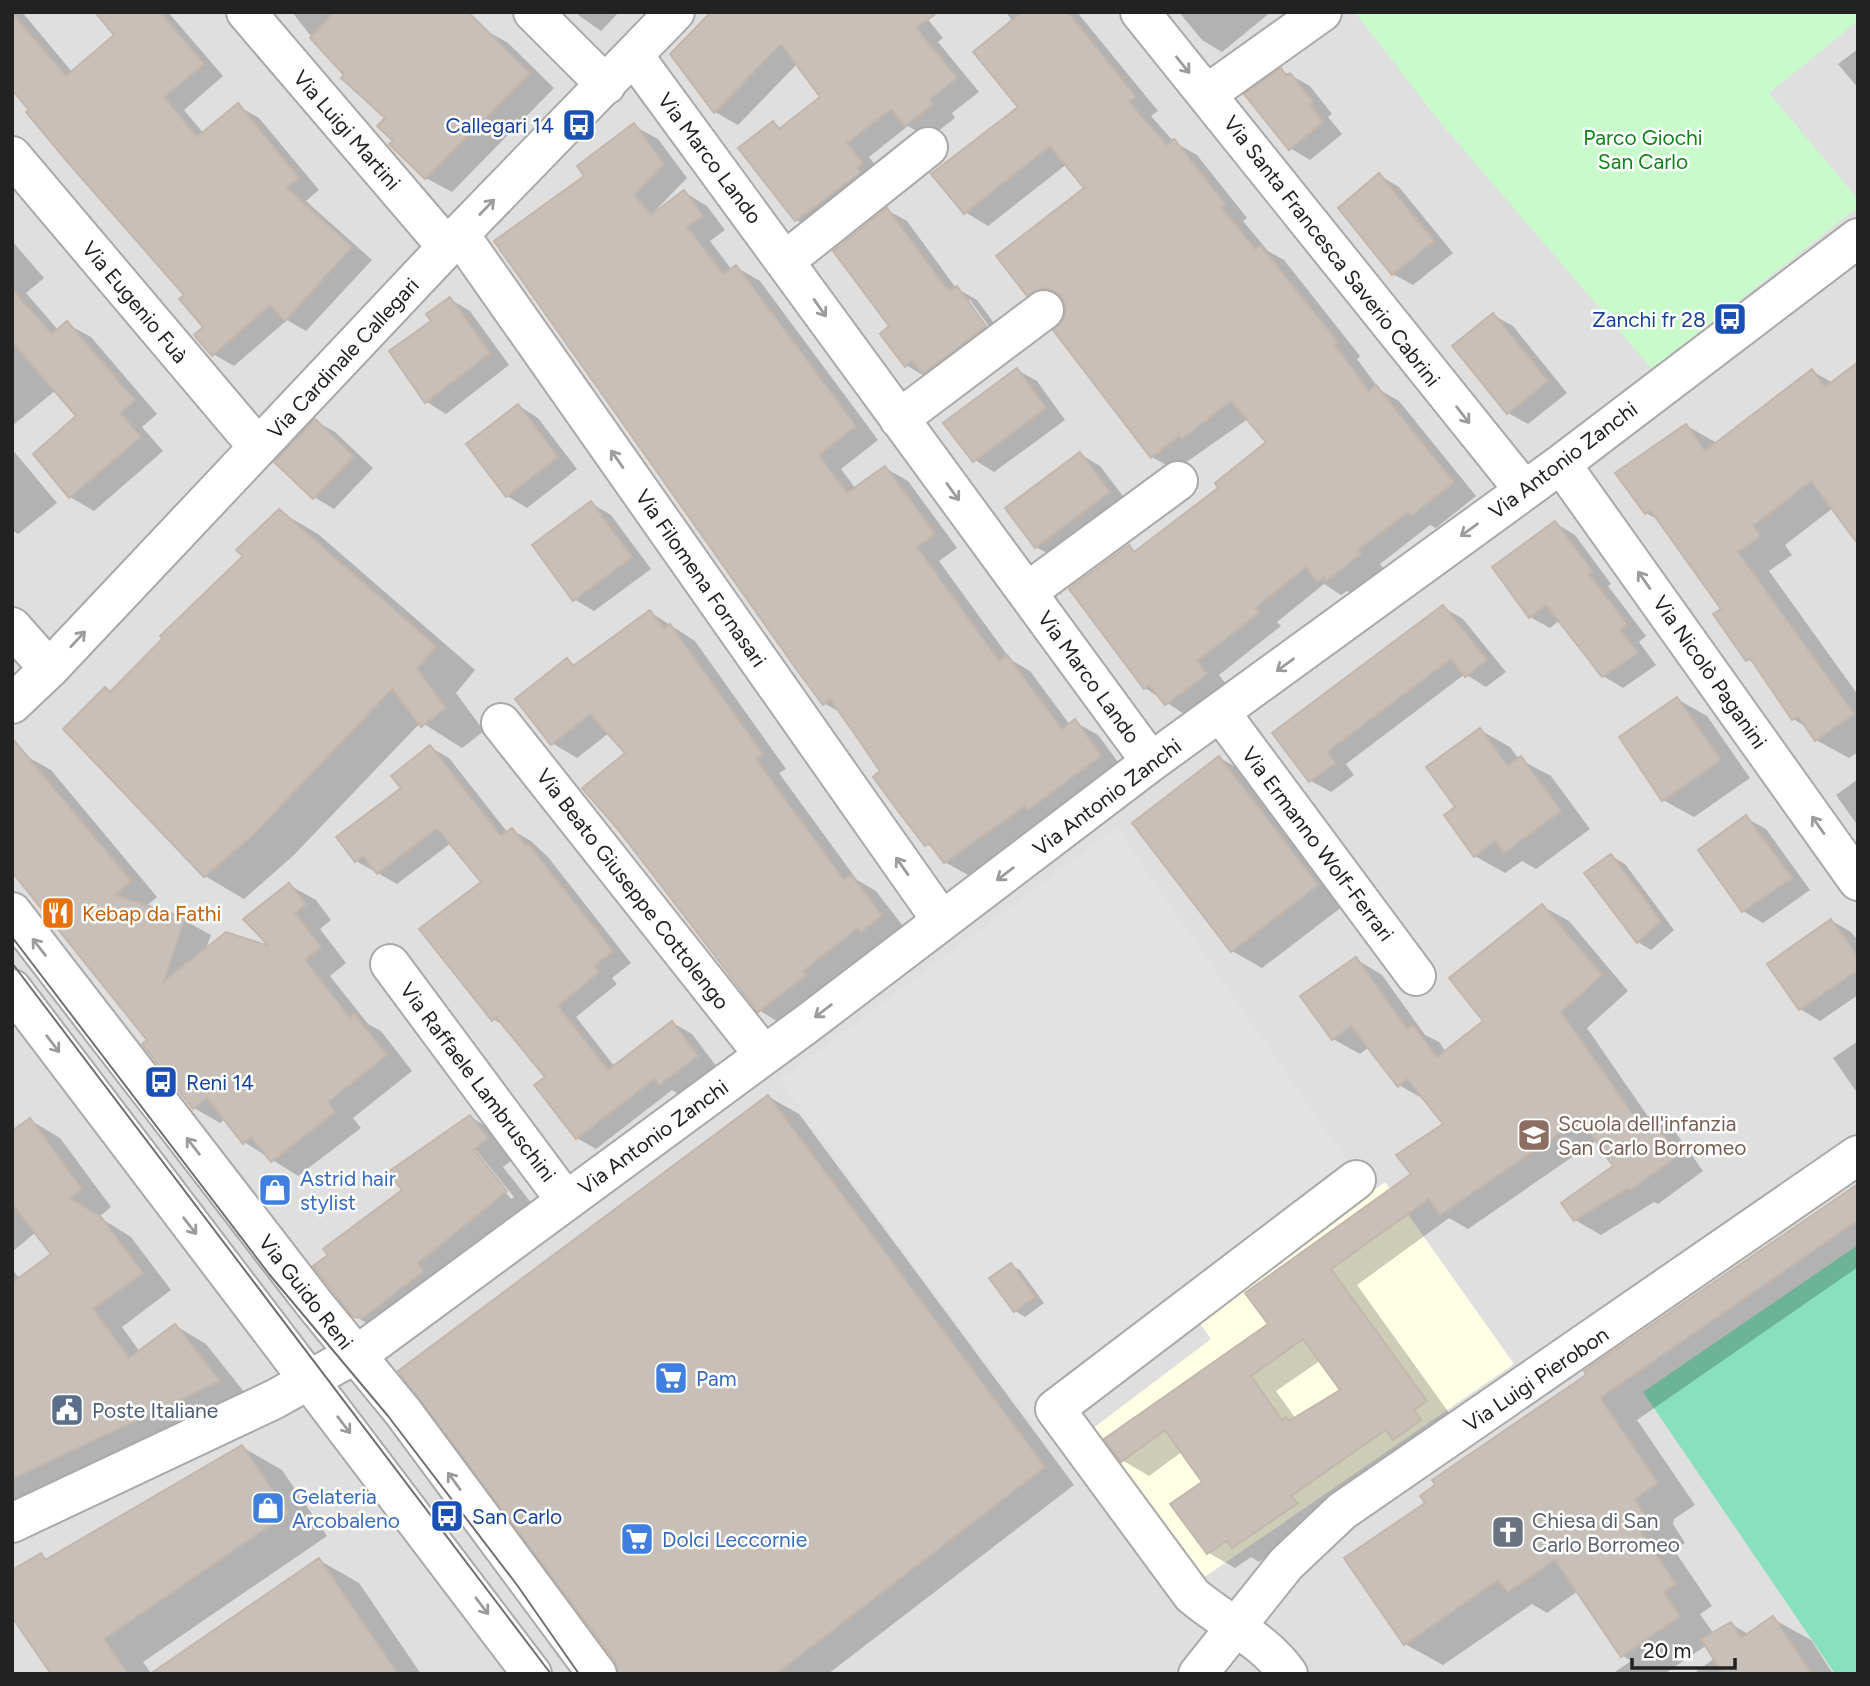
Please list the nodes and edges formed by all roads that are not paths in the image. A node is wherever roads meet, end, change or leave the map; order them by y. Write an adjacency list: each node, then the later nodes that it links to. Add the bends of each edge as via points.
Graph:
1 (246, 12): 12 (street, Via Luigi Martini)
2 (533, 12): 7 (street)
3 (674, 12): 6 (street, Via Cardinale Callegari)
4 (1140, 12): 8 (street, Via Santa Francesca Saverio Cabrini, one-way to 8)
5 (1322, 12): 8 (street)
6 (634, 56): 7 (street, Via Cardinale Callegari); 13 (street, Via Marco Lando)
7 (606, 85): 12 (street, Via Cardinale Callegari, one-way to 7)
8 (1207, 94): 19 (street, Via Santa Francesca Saverio Cabrini, one-way to 19)
9 (928, 147): 13 (street)
10 (12, 156): 16 (street, Via Eugenio Fuà)
11 (1858, 238): 17 (street, Via Antonio Zanchi)
12 (454, 241): 16 (street, Via Cardinale Callegari); 29 (street, Via Filomena Fornasari, one-way to 12)
13 (786, 260): 15 (street, Via Marco Lando, one-way to 15)
14 (1044, 310): 15 (street)
15 (899, 419): 20 (street, Via Marco Lando, one-way to 20)
16 (258, 447): 22 (street, Via Cardinale Callegari, one-way to 16)
17 (1561, 464): 19 (street, Via Antonio Zanchi); 27 (street, Via Nicolò Paganini, one-way to 17)
18 (1178, 481): 20 (street, Via Marco Lando)
19 (1524, 490): 24 (street, Via Antonio Zanchi, one-way to 24)
20 (1027, 592): 26 (street, Via Marco Lando)
21 (12, 627): 22 (street)
22 (49, 669): 23 (street, Via Cardinale Callegari)
23 (12, 704)
24 (1220, 712): 26 (street, Via Antonio Zanchi); 31 (street, Via Ermanno Wolf-Ferrari)
25 (501, 723): 33 (street, Via Beato Giuseppe Cottolengo)
26 (1151, 762): 29 (street, Via Antonio Zanchi, one-way to 29)
27 (1858, 881)
28 (12, 912): 37 (street, Via Guido Reni, one-way to 28)
29 (942, 921): 33 (street, Via Antonio Zanchi, one-way to 33)
30 (390, 964): 36 (street, Via Raffaele Lambruschini)
31 (1416, 976)
32 (12, 989): 38 (street, one-way to 38)
33 (764, 1055): 36 (street, Via Antonio Zanchi)
34 (1858, 1155): 40 (street, Via Luigi Pierobon, via 1342,1511 1286,1564)
35 (1356, 1180): 40 (street, via 1055,1409 1192,1595)
36 (566, 1200): 37 (street, Via Antonio Zanchi)
37 (355, 1355): 38 (street, Via Antonio Zanchi); 42 (street, Via Guido Reni, one-way to 37, via 403,1412)
38 (309, 1380): 39 (street, Via Antonio Zanchi); 41 (street, one-way to 41)
39 (12, 1523)
40 (1235, 1625): 43 (street, Via Luigi Pierobon); 44 (street)
41 (532, 1674)
42 (597, 1674)
43 (1198, 1674)
44 (1288, 1674)

